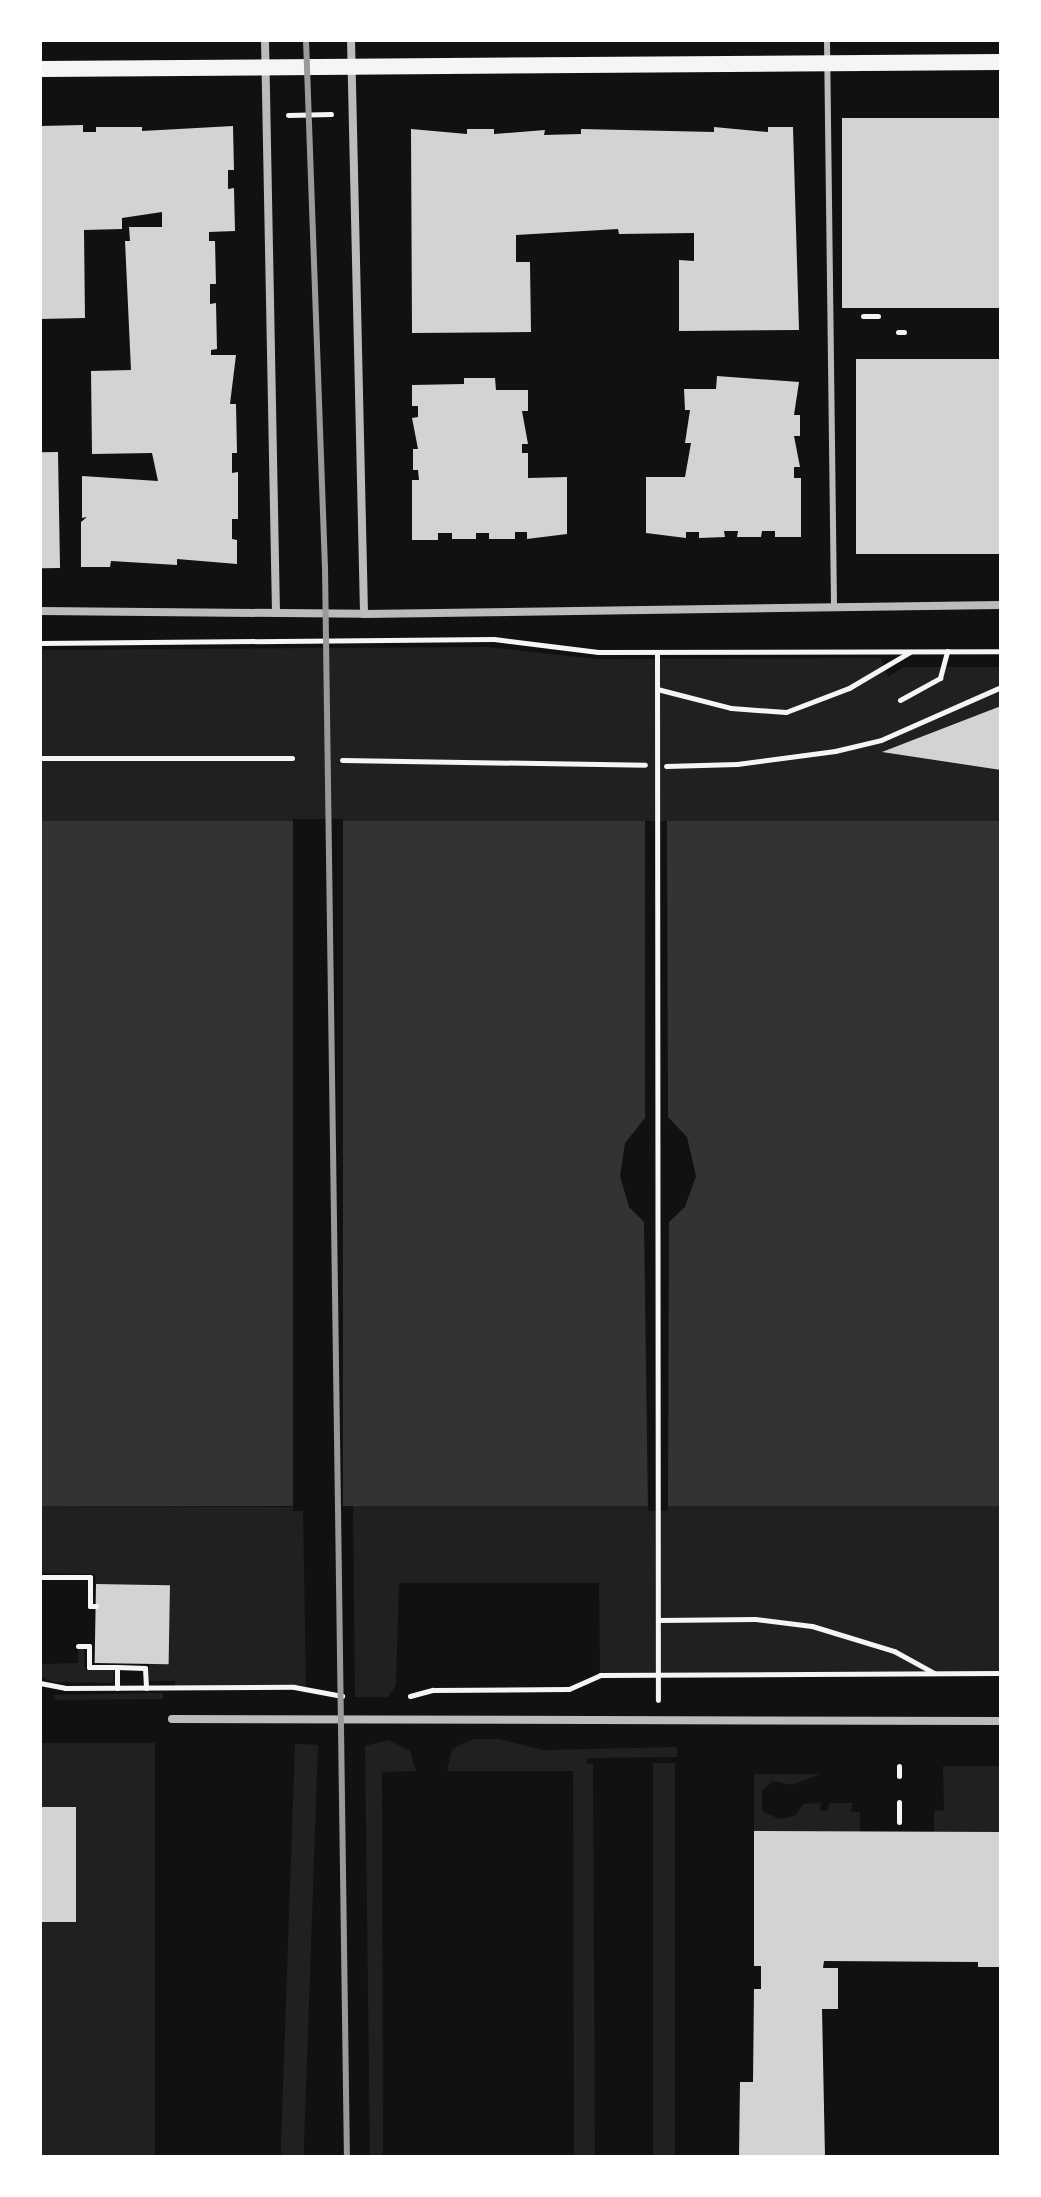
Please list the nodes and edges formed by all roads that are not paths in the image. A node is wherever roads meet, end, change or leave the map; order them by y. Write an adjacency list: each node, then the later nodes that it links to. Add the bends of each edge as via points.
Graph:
1 (265, 40): 8 (street)
2 (351, 40): 6 (street)
3 (827, 40): 5 (lane)
4 (1001, 62): 5 (main road)
5 (827, 65): 6 (main road); 10 (lane)
6 (352, 66): 8 (main road); 13 (street)
7 (40, 69): 8 (main road)
8 (268, 69): 12 (street)
9 (1001, 605): 10 (street)
10 (834, 607): 13 (street)
11 (40, 611): 12 (street)
12 (276, 613): 13 (street)
13 (364, 614)
14 (172, 1719): 15 (street)
15 (1001, 1721)

